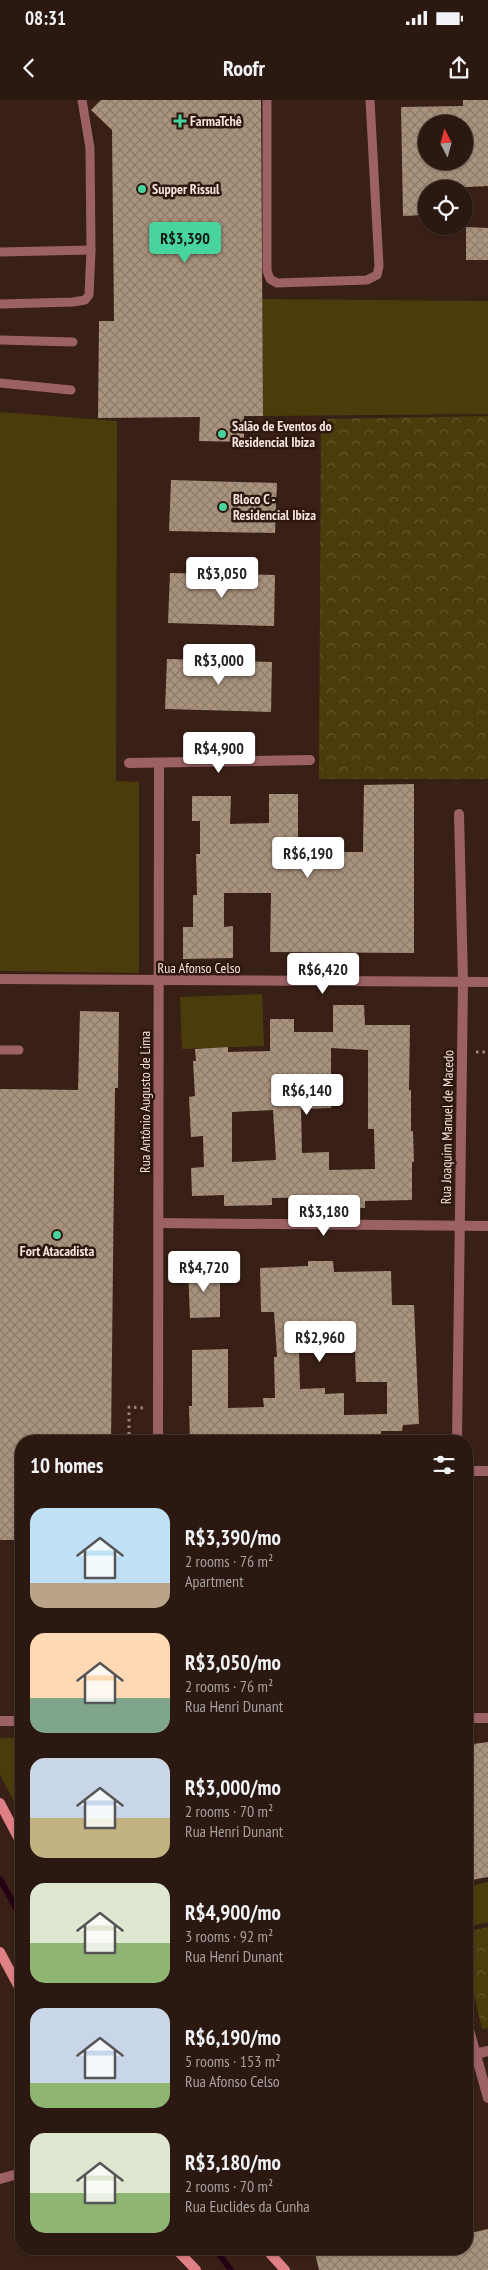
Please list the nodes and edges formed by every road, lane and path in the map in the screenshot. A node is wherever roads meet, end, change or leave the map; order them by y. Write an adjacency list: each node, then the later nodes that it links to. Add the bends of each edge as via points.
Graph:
1 (82, 100): 4 (lane, via 90,142)
2 (267, 100): 3 (lane, via 267,271 276,283 367,280 377,275 376,183)
3 (370, 100)
4 (91, 250): 5 (lane); 6 (lane, via 91,289 85,300)
5 (0, 252)
6 (0, 304)
7 (0, 340): 8 (lane)
8 (73, 342)
9 (0, 383): 10 (lane)
10 (71, 390)
11 (310, 760): 12 (street)
12 (159, 762): 13 (street); 16 (street, Rua Antônio Augusto de Lima)
13 (129, 763)
14 (459, 814): 17 (street, Rua Joaquim Manuel de Macedo)
15 (0, 979): 16 (street, Rua Afonso Celso)
16 (159, 982): 17 (street, Rua Afonso Celso); 21 (street, Rua Antônio Augusto de Lima)
17 (463, 982): 18 (street, Rua Afonso Celso); 22 (street, Rua Joaquim Manuel de Macedo)
18 (488, 982)
19 (0, 1050): 20 (lane)
20 (19, 1050)
21 (159, 1223): 22 (street); 26 (street, Rua Antônio Augusto de Lima)
22 (459, 1226): 23 (street); 27 (street, Rua Joaquim Manuel de Macedo)
23 (488, 1226)
24 (129, 1407): 25 (path)
25 (129, 1435)
26 (158, 1435)
27 (457, 1435)
28 (473, 1471): 29 (street)
29 (488, 1471)
30 (473, 1718): 31 (street)
31 (488, 1718)
32 (0, 1721): 33 (street)
33 (15, 1721)
34 (0, 1803): 35 (main road)
35 (15, 1831)
36 (0, 1952): 37 (main road)
37 (15, 1980)
38 (488, 2051): 39 (street)
39 (473, 2055)
40 (473, 2060): 41 (street)
41 (488, 2098)
42 (15, 2175): 43 (street)
43 (0, 2179)
44 (182, 2255): 46 (main road)
45 (271, 2255): 47 (main road)
46 (196, 2270)
47 (285, 2270)

